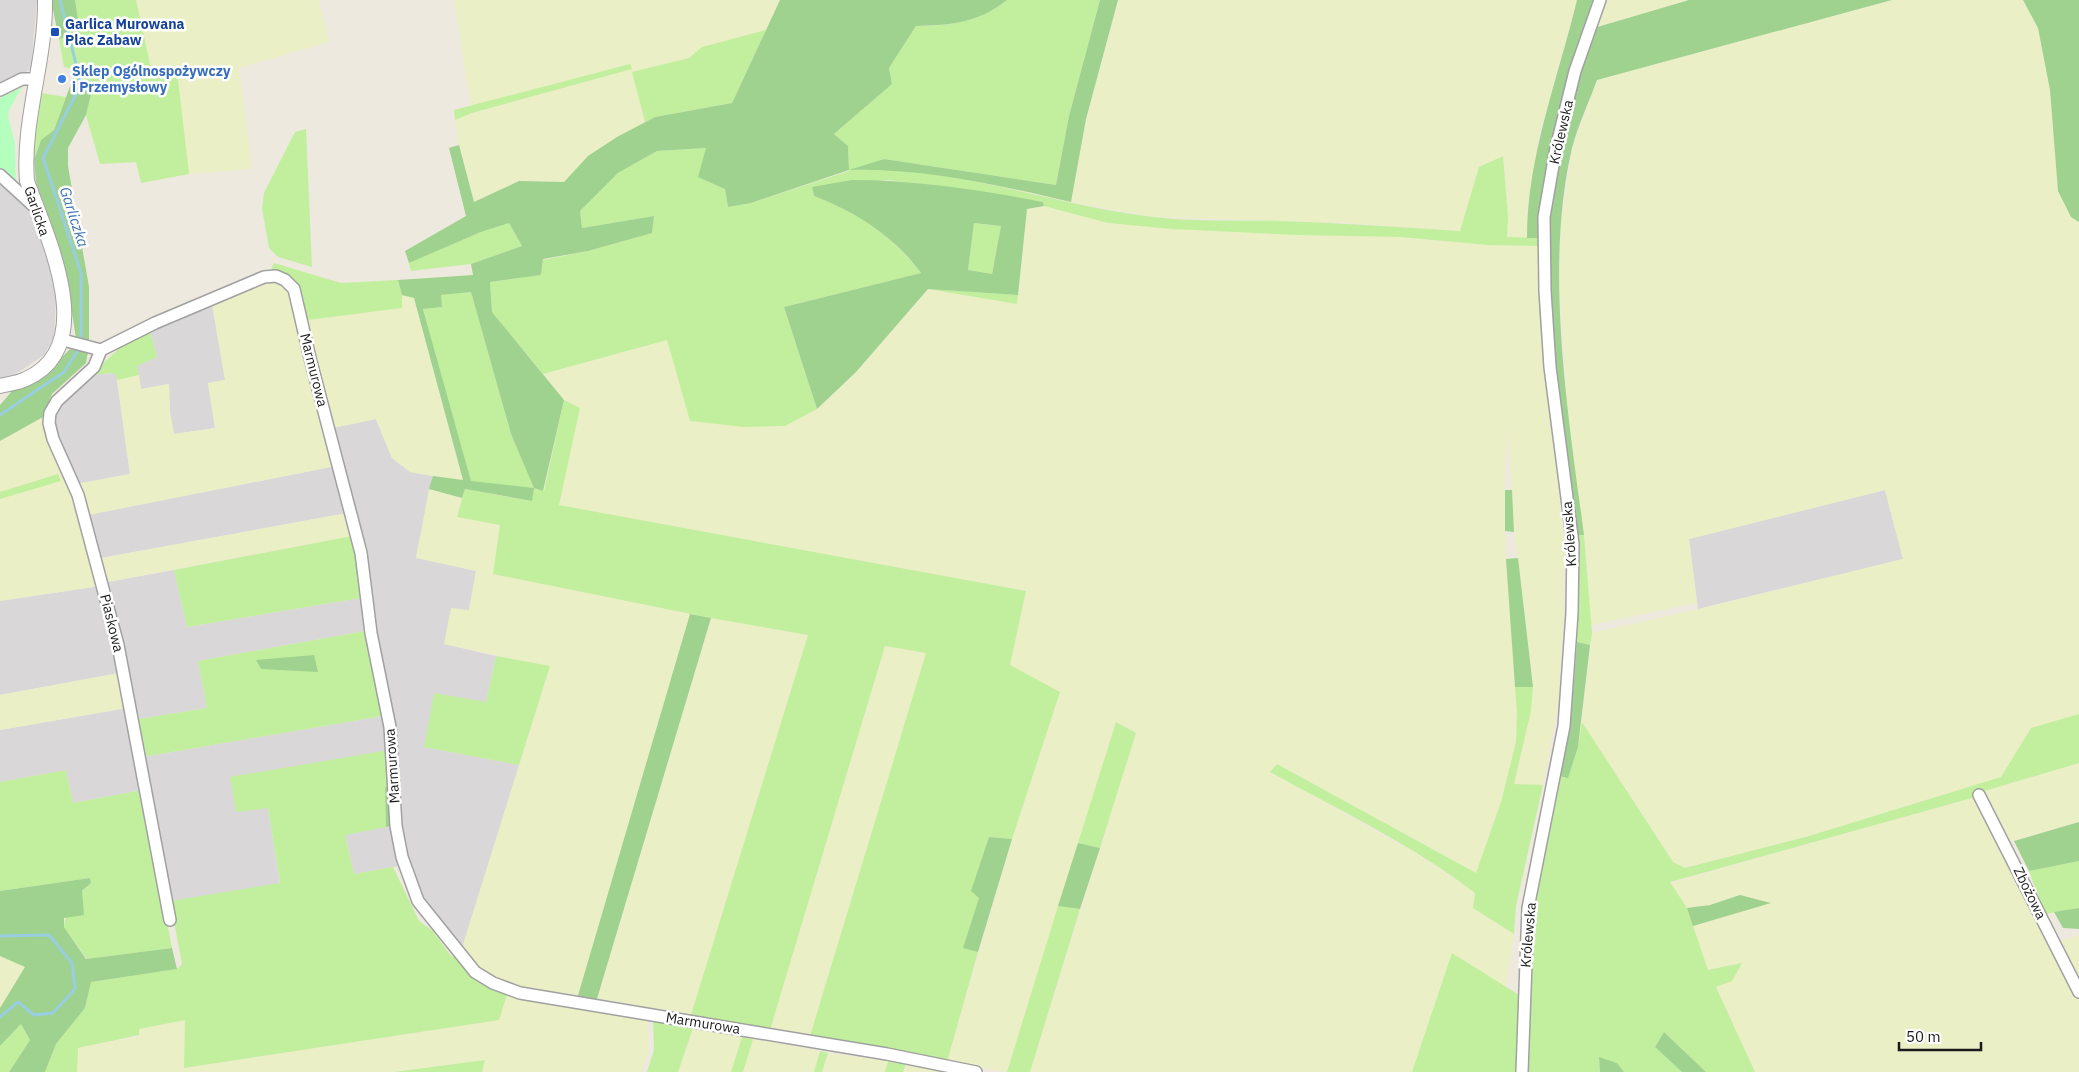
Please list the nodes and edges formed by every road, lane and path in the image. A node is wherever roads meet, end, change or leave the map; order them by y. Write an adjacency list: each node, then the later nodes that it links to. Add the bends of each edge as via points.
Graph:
1 (45, 0): 3 (street, Garlicka, via 45,30)
2 (1600, 0): 14 (street, Królewska, via 1575,71 1556,148 1544,217 1550,368 1573,544 1572,613 1564,726 1528,908)
3 (36, 80): 4 (street, via 22,79); 6 (street, Garlicka, via 25,165 27,182)
4 (0, 90)
5 (0, 175): 6 (street)
6 (37, 209): 7 (street, Garlicka, via 64,293)
7 (68, 342): 8 (street); 9 (street, via 43,368 26,379)
8 (96, 350): 11 (street, Piaskowa, via 94,367 56,401 49,423 78,495 118,645); 13 (street, Marmurowa, via 264,277 276,276 294,289 361,553 371,633 390,727 396,826 402,857 418,901 475,972 520,993 887,1054)
9 (0, 386)
10 (1979, 795): 12 (street, Zbożowa)
11 (170, 920)
12 (2079, 992)
13 (976, 1072)
14 (1522, 1072)

